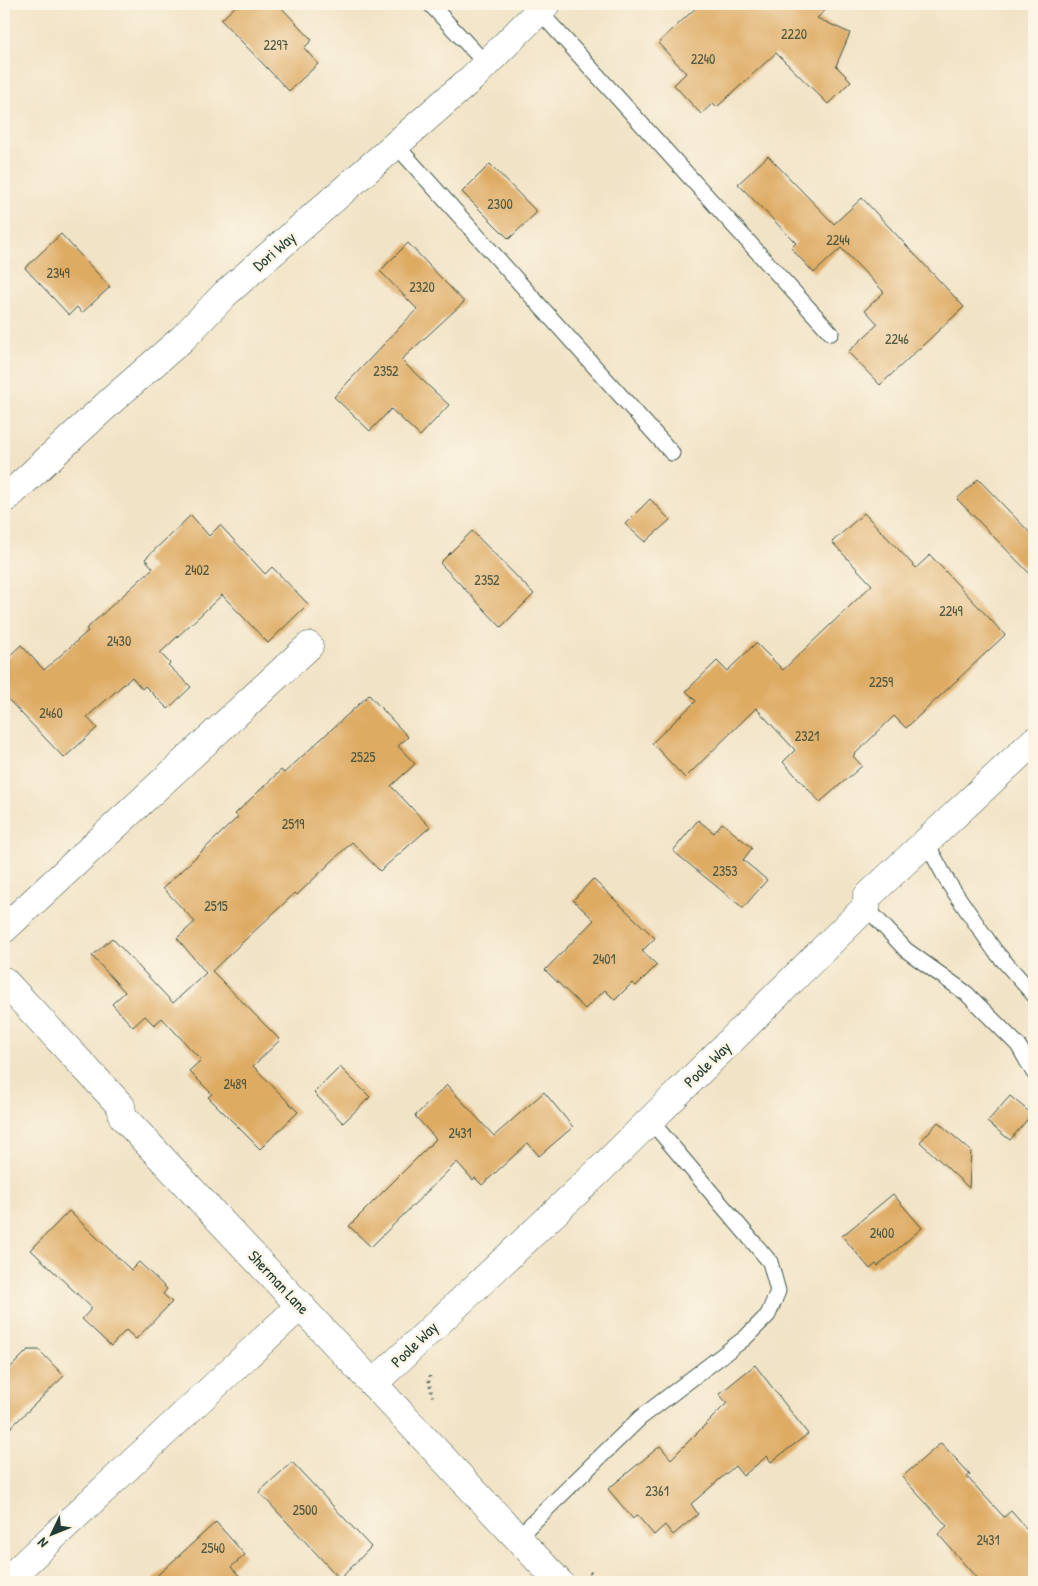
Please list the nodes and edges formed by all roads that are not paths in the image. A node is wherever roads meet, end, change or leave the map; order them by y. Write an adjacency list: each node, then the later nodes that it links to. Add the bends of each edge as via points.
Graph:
1 (430, 4): 3 (lane)
2 (543, 7): 3 (street, Dori Way); 5 (lane)
3 (486, 64): 4 (street, Dori Way)
4 (395, 144): 6 (lane); 7 (street, Dori Way, via 225,294 183,338)
5 (830, 333)
6 (672, 453)
7 (4, 500)
8 (309, 646): 12 (street)
9 (1034, 741): 10 (street, Poole Way)
10 (926, 842): 11 (street, Poole Way, via 867,897); 14 (lane, via 949,884 995,951)
11 (866, 907): 15 (lane, via 906,950 966,993 1018,1045); 16 (street, Poole Way)
12 (4, 929)
13 (4, 981): 17 (street, Sherman Lane, via 121,1106 123,1117)
14 (1034, 995)
15 (1034, 1073)
16 (650, 1120): 18 (street, Poole Way); 19 (lane, via 770,1262 778,1291 768,1315 745,1338 640,1418)
17 (301, 1305): 18 (street, Sherman Lane); 20 (street)
18 (373, 1384): 19 (street, Sherman Lane)
19 (517, 1538): 21 (street, Sherman Lane)
20 (4, 1582)
21 (558, 1582)

